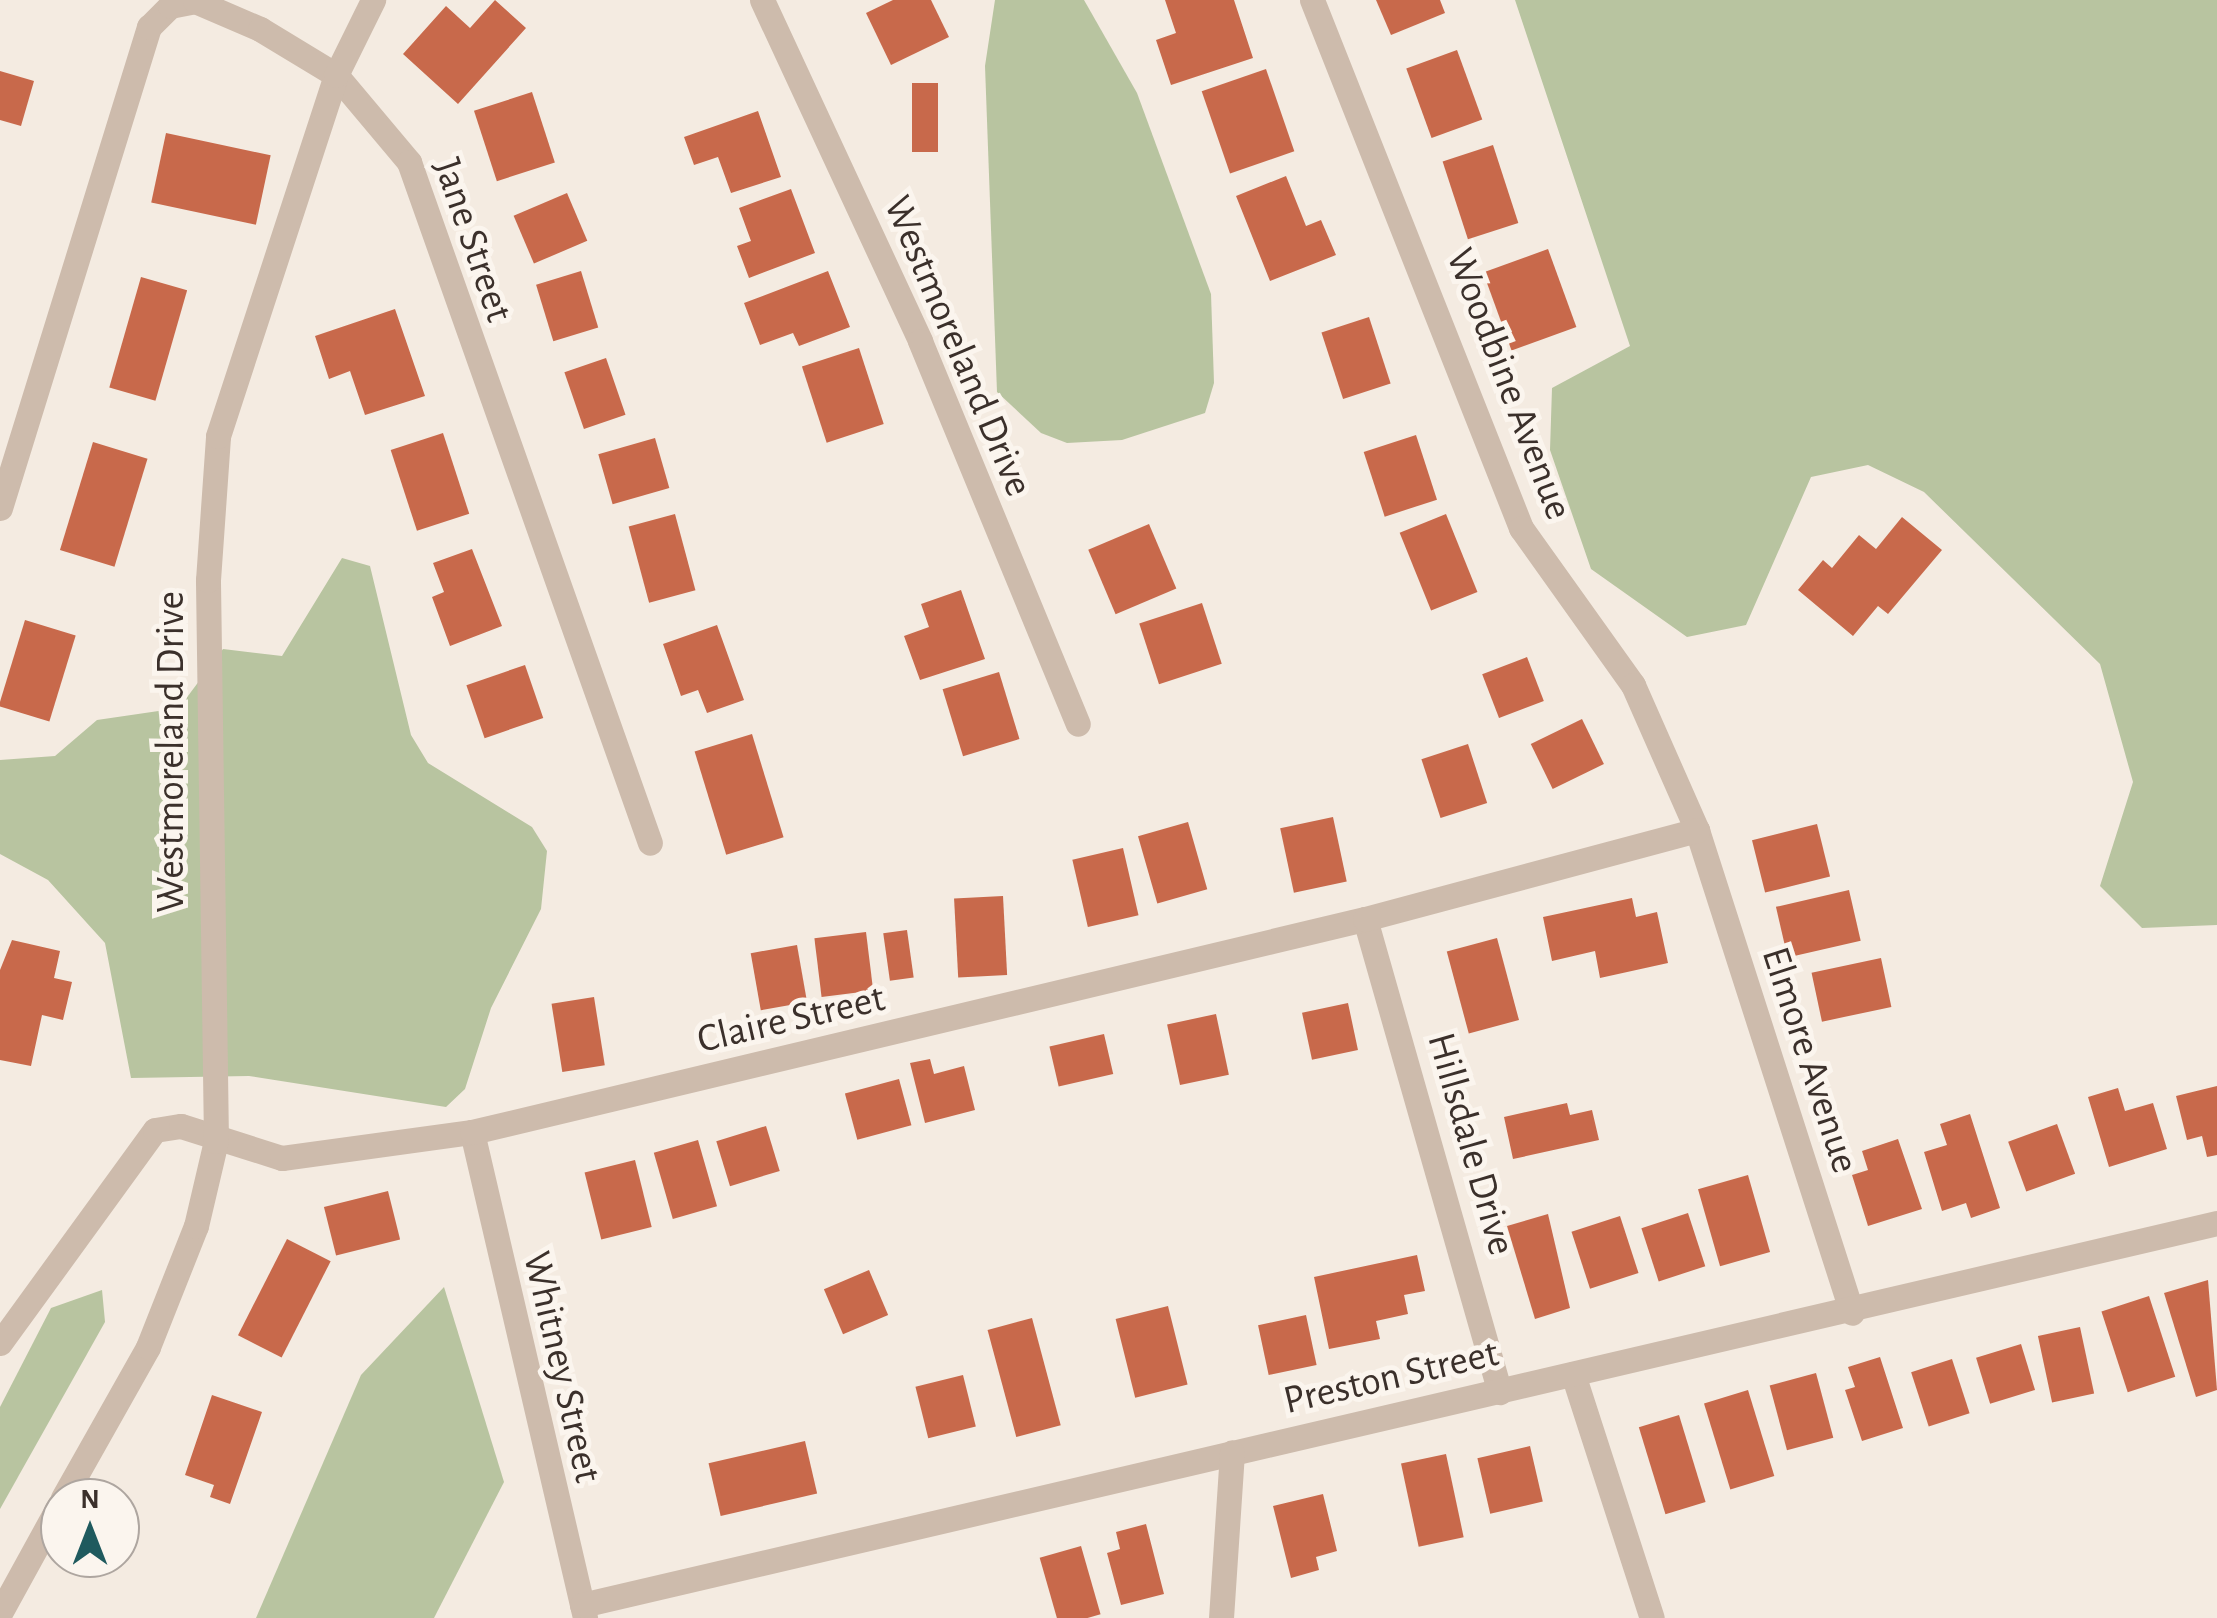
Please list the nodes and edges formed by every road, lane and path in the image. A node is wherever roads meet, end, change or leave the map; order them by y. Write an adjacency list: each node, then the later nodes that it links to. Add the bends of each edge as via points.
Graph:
1 (372, 0): 4 (street, Westmoreland Drive)
2 (762, 0): 6 (street, Westmoreland Drive, via 920,341)
3 (1312, 0): 7 (street, Woodbine Avenue, via 1521,528 1633,685)
4 (336, 75): 5 (street, Jane Street, via 195,1 170,6 148,27); 8 (street, Jane Street, via 409,162); 11 (street, Westmoreland Drive, via 218,436 209,501)
5 (0, 508)
6 (1078, 724)
7 (1697, 830): 9 (street, Claire Street); 13 (street, Elmore Avenue)
8 (650, 842)
9 (1366, 919): 10 (street, Claire Street); 16 (street, Hillsdale Drive)
10 (472, 1132): 11 (street, Claire Street, via 282,1158); 20 (street, Whitney Street)
11 (216, 1141): 14 (street, Claire Street, via 182,1126 156,1130); 18 (street, Westmoreland Drive, via 196,1226 148,1347)
12 (2217, 1223): 13 (street, Preston Street)
13 (1852, 1313): 15 (street, Preston Street)
14 (0, 1343)
15 (1573, 1374): 16 (street, Preston Street); 23 (street)
16 (1500, 1392): 17 (street, Preston Street)
17 (1232, 1452): 20 (street, Preston Street); 22 (street)
18 (75, 1478)
19 (40, 1541): 21 (street, Westmoreland Drive)
20 (584, 1612)
21 (0, 1613)
22 (1221, 1618)
23 (1652, 1618)

